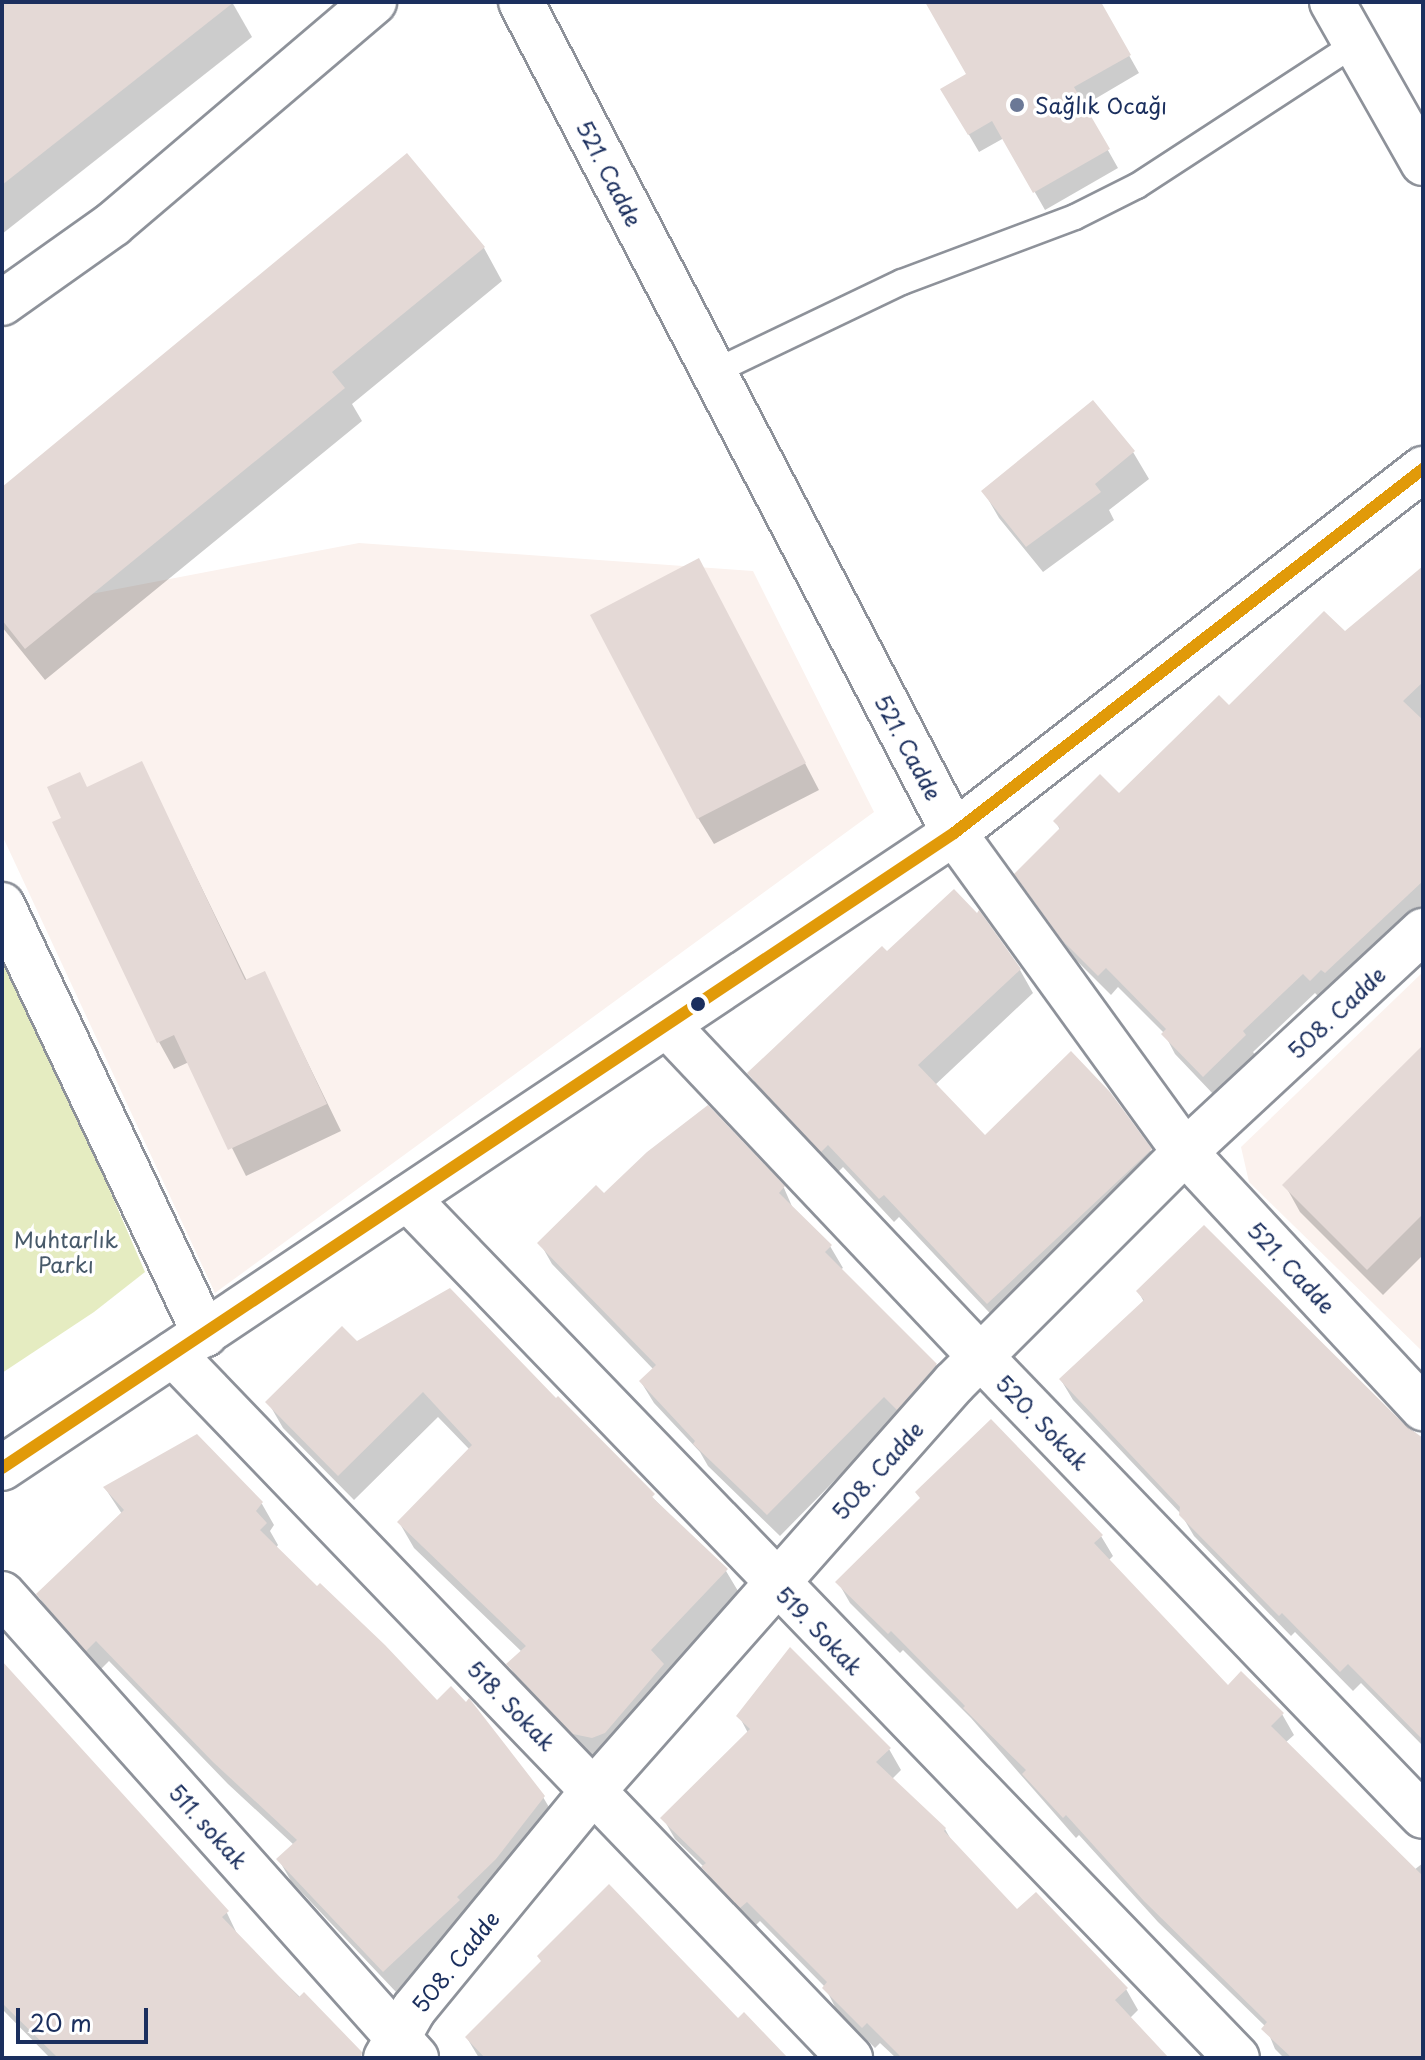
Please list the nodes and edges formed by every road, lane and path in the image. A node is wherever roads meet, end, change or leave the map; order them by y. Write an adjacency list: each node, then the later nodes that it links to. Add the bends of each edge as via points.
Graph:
1 (374, 2): 6 (street, via 113,224)
2 (521, 2): 7 (street, 521. Cadde)
3 (1332, 2): 4 (street)
4 (1355, 44): 5 (street); 7 (lane, via 1137,186 1075,217 902,282)
5 (1423, 163)
6 (2, 303)
7 (714, 372): 9 (street, 521. Cadde)
8 (1423, 469): 9 (street)
9 (954, 833): 12 (street); 13 (street, 521. Cadde)
10 (2, 905): 15 (street, 518. Sokak)
11 (1423, 931): 13 (street, 508. Cadde)
12 (667, 1025): 14 (street); 16 (street, 520. Sokak)
13 (1185, 1152): 16 (street, 508. Cadde); 17 (street, 521. Cadde)
14 (407, 1198): 15 (street); 19 (street, 519. Sokak)
15 (189, 1344): 18 (street); 21 (street, 518. Sokak)
16 (981, 1357): 19 (street, 508. Cadde); 22 (street, 520. Sokak)
17 (1423, 1407)
18 (2, 1468)
19 (776, 1584): 21 (street, 508. Cadde); 25 (street, 519. Sokak)
20 (2, 1594): 23 (street, 511. sokak)
21 (594, 1790): 23 (street, 508. Cadde, via 414,2009); 24 (street, 518. Sokak)
22 (1423, 1816)
23 (400, 2052)
24 (850, 2058)
25 (1237, 2058)

